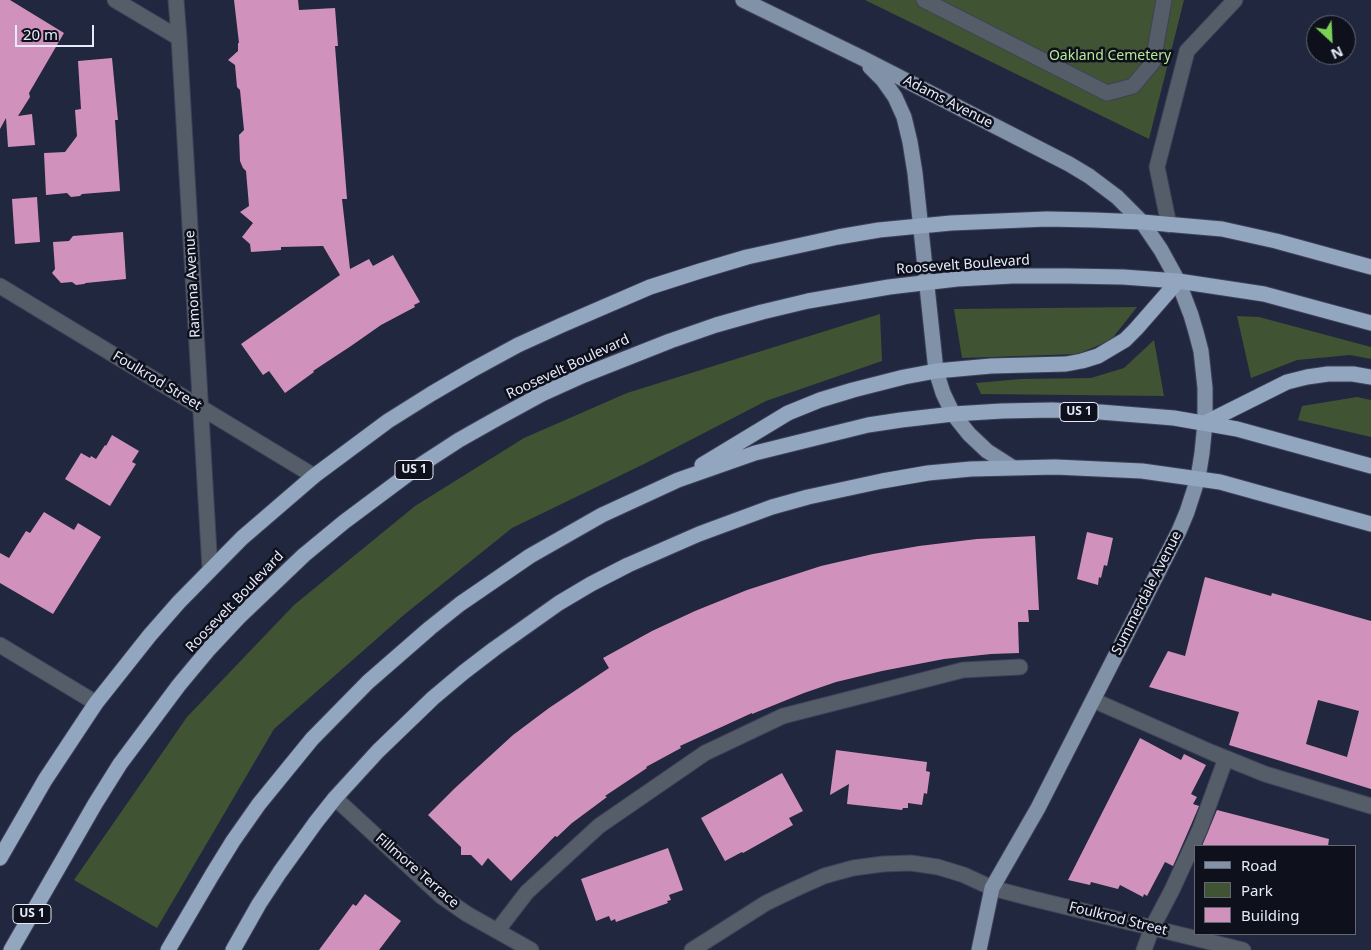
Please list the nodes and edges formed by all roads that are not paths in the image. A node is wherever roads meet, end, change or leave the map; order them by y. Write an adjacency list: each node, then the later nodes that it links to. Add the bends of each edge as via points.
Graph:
1 (115, 0): 7 (street)
2 (176, 0): 7 (street, Ramona Avenue)
3 (743, 0): 8 (main road, Adams Avenue)
4 (924, 0): 5 (street, via 1107,93 1132,86 1153,62)
5 (1164, 0)
6 (1235, 0): 10 (street, via 1187,51 1157,167)
7 (179, 38): 19 (street, Ramona Avenue)
8 (862, 58): 9 (main road, Adams Avenue, via 1076,168 1117,197); 11 (main road, via 883,80 904,117)
9 (1142, 222): 10 (highway); 11 (highway, via 1047,219); 13 (main road, Summerdale Avenue)
10 (1169, 224): 12 (highway, via 1222,229)
11 (920, 226): 14 (main road); 24 (highway, via 838,237 755,255 650,287 562,325 472,370 388,421)
12 (1371, 266)
13 (1178, 281): 14 (highway, Roosevelt Boulevard / US 1, via 1059,276); 16 (highway, Roosevelt Boulevard / US 1, via 1264,294); 17 (highway, via 1130,334 1098,356 1066,364); 21 (main road, Summerdale Avenue, via 1201,351)
14 (927, 282): 17 (main road); 41 (highway, Roosevelt Boulevard / US 1, via 808,301 716,325 670,341 542,394 419,466 304,555 209,649 120,764)
15 (0, 286): 19 (street, Foulkrod Street)
16 (1371, 323)
17 (936, 371): 20 (main road); 26 (highway, via 820,400 788,413)
18 (1371, 377): 21 (highway, via 1336,374 1287,382)
19 (201, 408): 24 (street, Foulkrod Street); 28 (street, Ramona Avenue)
20 (953, 414): 21 (highway, US 1, via 1052,410 1143,415); 23 (main road, via 987,451); 26 (highway, US 1, via 868,425 834,433 755,454)
21 (1205, 423): 22 (highway, US 1); 25 (main road, Summerdale Avenue)
22 (1371, 466)
23 (1012, 467): 25 (highway, via 1097,468); 34 (highway, via 915,475 808,497 699,534 628,565 559,603 464,672 378,751)
24 (314, 476): 28 (highway, via 261,520)
25 (1198, 478): 27 (highway); 31 (main road, Summerdale Avenue, via 1179,530)
26 (678, 480): 40 (highway, US 1, via 602,515 530,556 460,604 368,682 312,739 260,804 233,841)
27 (1371, 524)
28 (210, 569): 32 (highway, via 150,635)
29 (0, 645): 32 (street)
30 (1020, 666): 39 (street, via 963,670 783,716 705,753 599,826 527,892)
31 (1093, 700): 33 (street); 37 (main road, Summerdale Avenue, via 1038,808)
32 (96, 703): 36 (highway, via 45,780)
33 (1226, 758): 35 (street, via 1265,774); 38 (street, via 1200,829)
34 (335, 798): 39 (street, Fillmore Terrace, via 441,896); 42 (highway, via 280,872)
35 (1371, 806)
36 (2, 854)
37 (992, 888): 38 (street, Foulkrod Street); 44 (street, via 964,875 911,863 853,868 793,890); 45 (main road, Summerdale Avenue)
38 (1152, 928): 46 (street); 47 (street, Foulkrod Street)
39 (497, 931): 43 (street, Fillmore Terrace)
40 (169, 948)
41 (12, 950)
42 (232, 950)
43 (531, 950)
44 (692, 950)
45 (979, 950)
46 (1144, 950)
47 (1243, 950)

